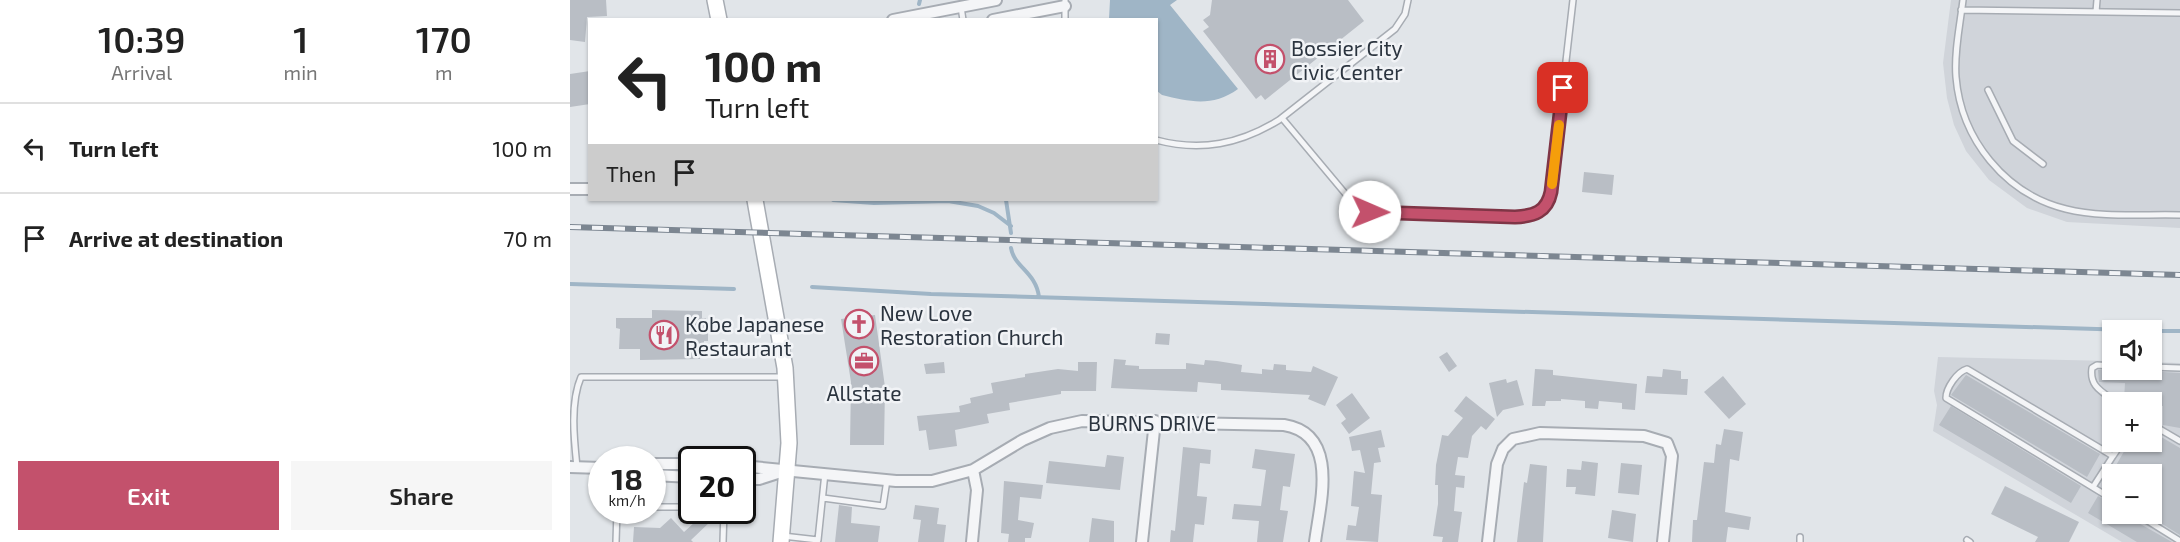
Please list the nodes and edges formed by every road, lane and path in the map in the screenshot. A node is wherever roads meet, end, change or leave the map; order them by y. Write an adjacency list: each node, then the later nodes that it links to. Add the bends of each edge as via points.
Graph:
1 (715, 0): 12 (main road)
2 (996, 0): 8 (street)
3 (1408, 0): 17 (lane, via 1395,29)
4 (1573, 0): 17 (lane, via 1551,192 1545,207 1534,215 1359,210)
5 (1963, 0): 9 (lane)
6 (2097, 0): 10 (lane)
7 (1065, 3): 15 (street)
8 (961, 7): 13 (street); 14 (lane)
9 (1962, 10): 10 (lane); 23 (lane, via 1956,52 1959,99 1976,142 2006,177 2025,191 2066,209)
10 (2096, 12): 11 (lane)
11 (2180, 14)
12 (718, 18)
13 (903, 18)
14 (963, 18)
15 (1001, 18)
16 (1988, 90): 19 (lane, via 2013,141)
17 (1282, 118): 18 (lane, via 1249,137 1215,146 1182,146)
18 (1158, 140)
19 (2043, 164)
20 (570, 189): 21 (street)
21 (588, 189)
22 (755, 201): 27 (main road)
23 (2180, 214)
24 (2102, 365): 28 (lane, via 2092,368 2090,378)
25 (2162, 367): 26 (lane)
26 (2180, 368)
27 (785, 377): 34 (lane, via 581,377 576,387); 37 (main road)
28 (2102, 392)
29 (1155, 421): 38 (street, BURNS DRIVE, via 1099,420 1050,428); 54 (street); 55 (street, BURNS DRIVE, via 1284,425 1311,437 1323,462)
30 (2162, 430): 31 (lane)
31 (2180, 441)
32 (2116, 452): 33 (lane)
33 (2113, 456): 42 (lane); 42 (lane, via 1967,369 1958,374 1946,398)
34 (573, 467): 36 (street)
35 (756, 467): 37 (street, BURNS DRIVE)
36 (588, 468)
37 (787, 469): 39 (street, BURNS DRIVE); 40 (street, BURNS DRIVE); 48 (main road)
38 (972, 470): 41 (street, BURNS DRIVE, via 932,481); 53 (street, via 976,490)
39 (825, 473): 41 (street, BURNS DRIVE); 44 (lane)
40 (756, 477)
41 (887, 480): 44 (lane, via 883,506)
42 (2093, 487): 43 (lane)
43 (2102, 493)
44 (823, 498): 49 (lane)
45 (617, 524): 51 (lane)
46 (724, 524): 52 (lane)
47 (2153, 524): 50 (lane)
48 (782, 539): 49 (lane)
49 (818, 541)
50 (2180, 541)
51 (616, 542)
52 (723, 542)
53 (972, 542)
54 (1142, 542)
55 (1315, 542)
56 (1488, 542): 57 (street, via 1499,456 1513,439 1540,433 1644,436 1667,443 1672,456)
57 (1663, 542)

